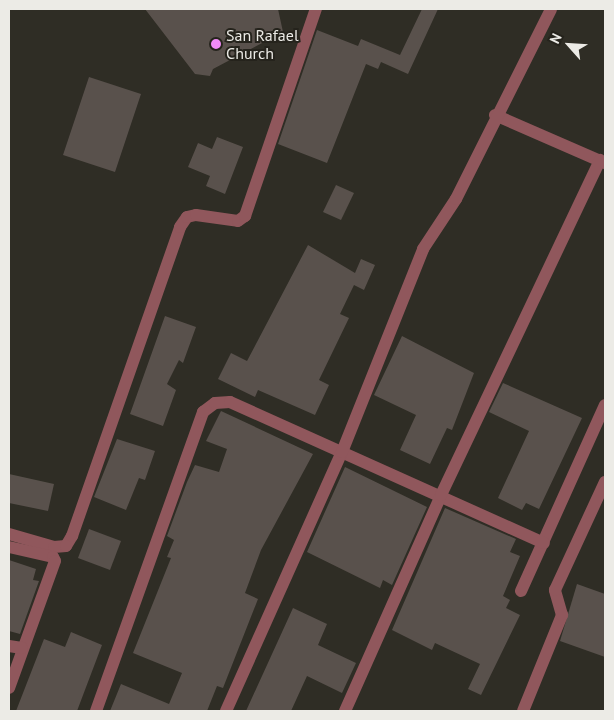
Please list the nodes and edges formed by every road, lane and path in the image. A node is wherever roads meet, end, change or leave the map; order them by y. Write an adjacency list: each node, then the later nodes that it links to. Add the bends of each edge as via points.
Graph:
1 (316, 9): 9 (street, via 244,216 238,221 187,217 180,227 72,536 66,546 54,547)
2 (551, 9): 3 (street)
3 (495, 115): 4 (street); 6 (street, via 456,199 423,250)
4 (603, 162): 8 (street)
5 (605, 405): 10 (street)
6 (342, 452): 8 (street); 16 (street, via 230,402 209,406); 17 (street)
7 (605, 482): 19 (street, via 555,590 562,615)
8 (441, 495): 10 (street); 18 (street)
9 (9, 534)
10 (544, 543): 12 (street)
11 (9, 547): 14 (street, via 53,557 55,561)
12 (521, 591)
13 (9, 646): 14 (street)
14 (22, 648): 15 (street)
15 (9, 688)
16 (96, 711)
17 (226, 711)
18 (344, 711)
19 (523, 711)

